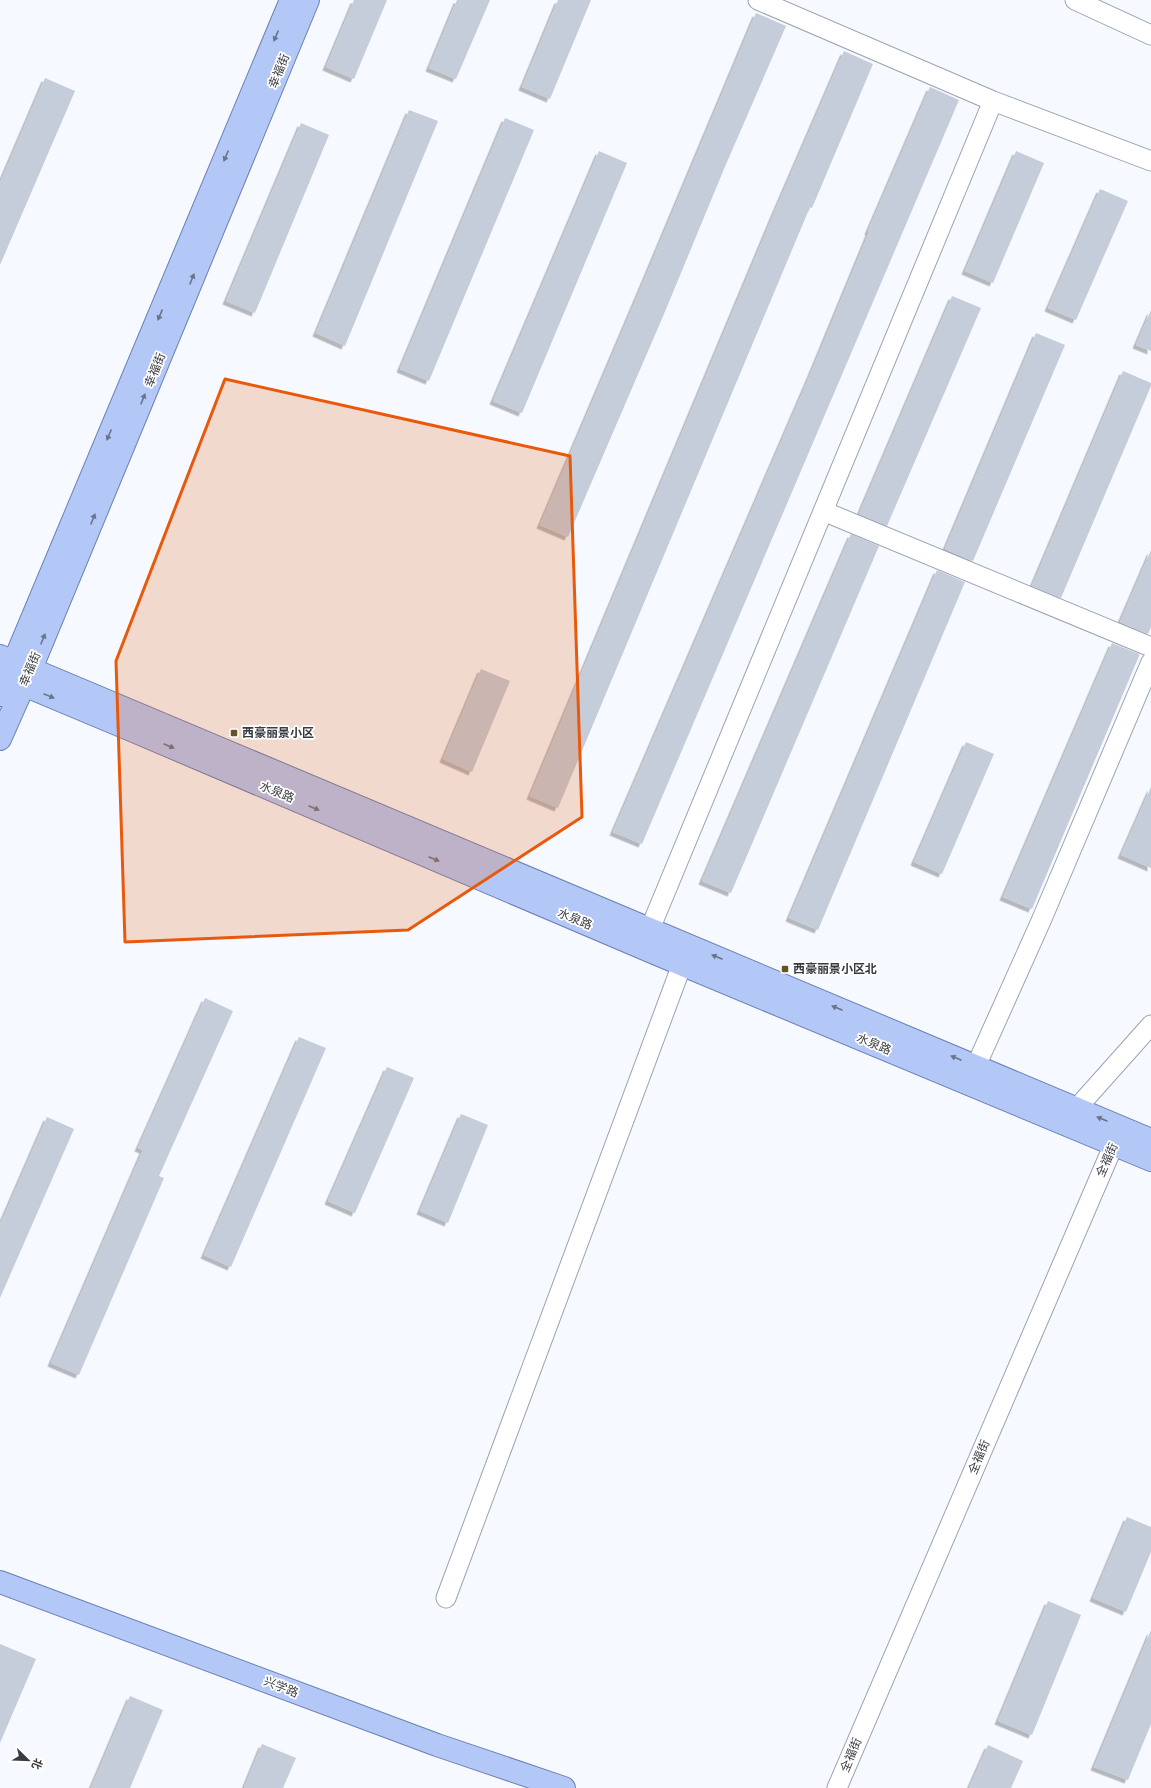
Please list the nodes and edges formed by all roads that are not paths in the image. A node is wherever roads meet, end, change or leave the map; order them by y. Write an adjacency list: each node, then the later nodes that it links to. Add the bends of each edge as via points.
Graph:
1 (291, 0): 11 (main road, 幸福街, one-way to 11)
2 (308, 0): 11 (main road, 幸福街, one-way to 2)
3 (758, 0): 6 (street)
4 (1074, 0): 5 (street)
5 (1151, 35)
6 (993, 101): 7 (street); 8 (street)
7 (1151, 161)
8 (823, 511): 9 (street); 13 (street)
9 (1151, 647)
10 (1151, 662): 16 (street, via 1041,921)
11 (11, 674): 12 (main road, 幸福街); 13 (main road, 水泉路); 14 (main road, 水泉路, one-way to 14)
12 (0, 739)
13 (650, 929): 14 (main road, 水泉路)
14 (686, 955): 16 (main road, 水泉路, one-way to 14); 17 (main road, 水泉路); 22 (street)
15 (1151, 1025): 17 (street)
16 (976, 1066): 17 (main road, 水泉路)
17 (1073, 1117): 18 (main road, 水泉路)
18 (1118, 1136): 19 (main road, 水泉路); 20 (main road, 水泉路); 24 (street, 全福街)
19 (1151, 1140)
20 (1151, 1160)
21 (0, 1582): 23 (main road, 兴学路, via 437,1745)
22 (446, 1598)
23 (564, 1788)
24 (837, 1788)

